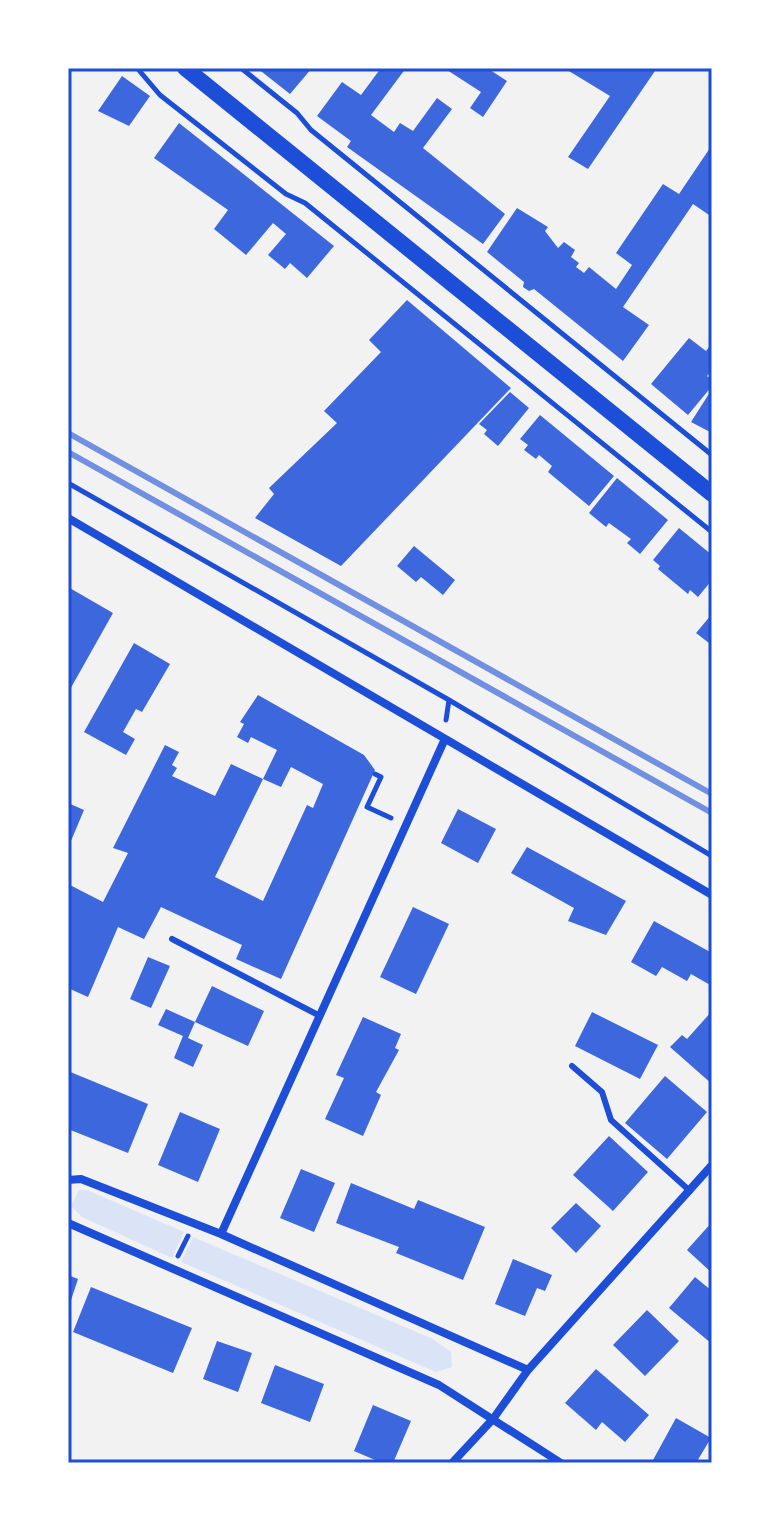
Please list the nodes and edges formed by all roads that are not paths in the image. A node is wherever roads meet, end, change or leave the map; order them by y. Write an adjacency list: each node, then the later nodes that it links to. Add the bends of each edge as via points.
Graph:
1 (185, 68): 2 (main road)
2 (712, 494)
3 (68, 518): 4 (street)
4 (444, 741): 5 (street); 7 (street)
5 (712, 895)
6 (172, 939): 7 (lane)
7 (320, 1016): 13 (street)
8 (572, 1066): 11 (lane, via 602,1092 611,1120)
9 (712, 1165): 11 (street)
10 (68, 1180): 13 (street, via 81,1179)
11 (690, 1191): 14 (street)
12 (68, 1223): 15 (street, via 439,1385)
13 (221, 1234): 14 (street)
14 (528, 1370): 15 (street)
15 (493, 1419): 16 (street); 17 (street)
16 (452, 1463)
17 (561, 1463)

